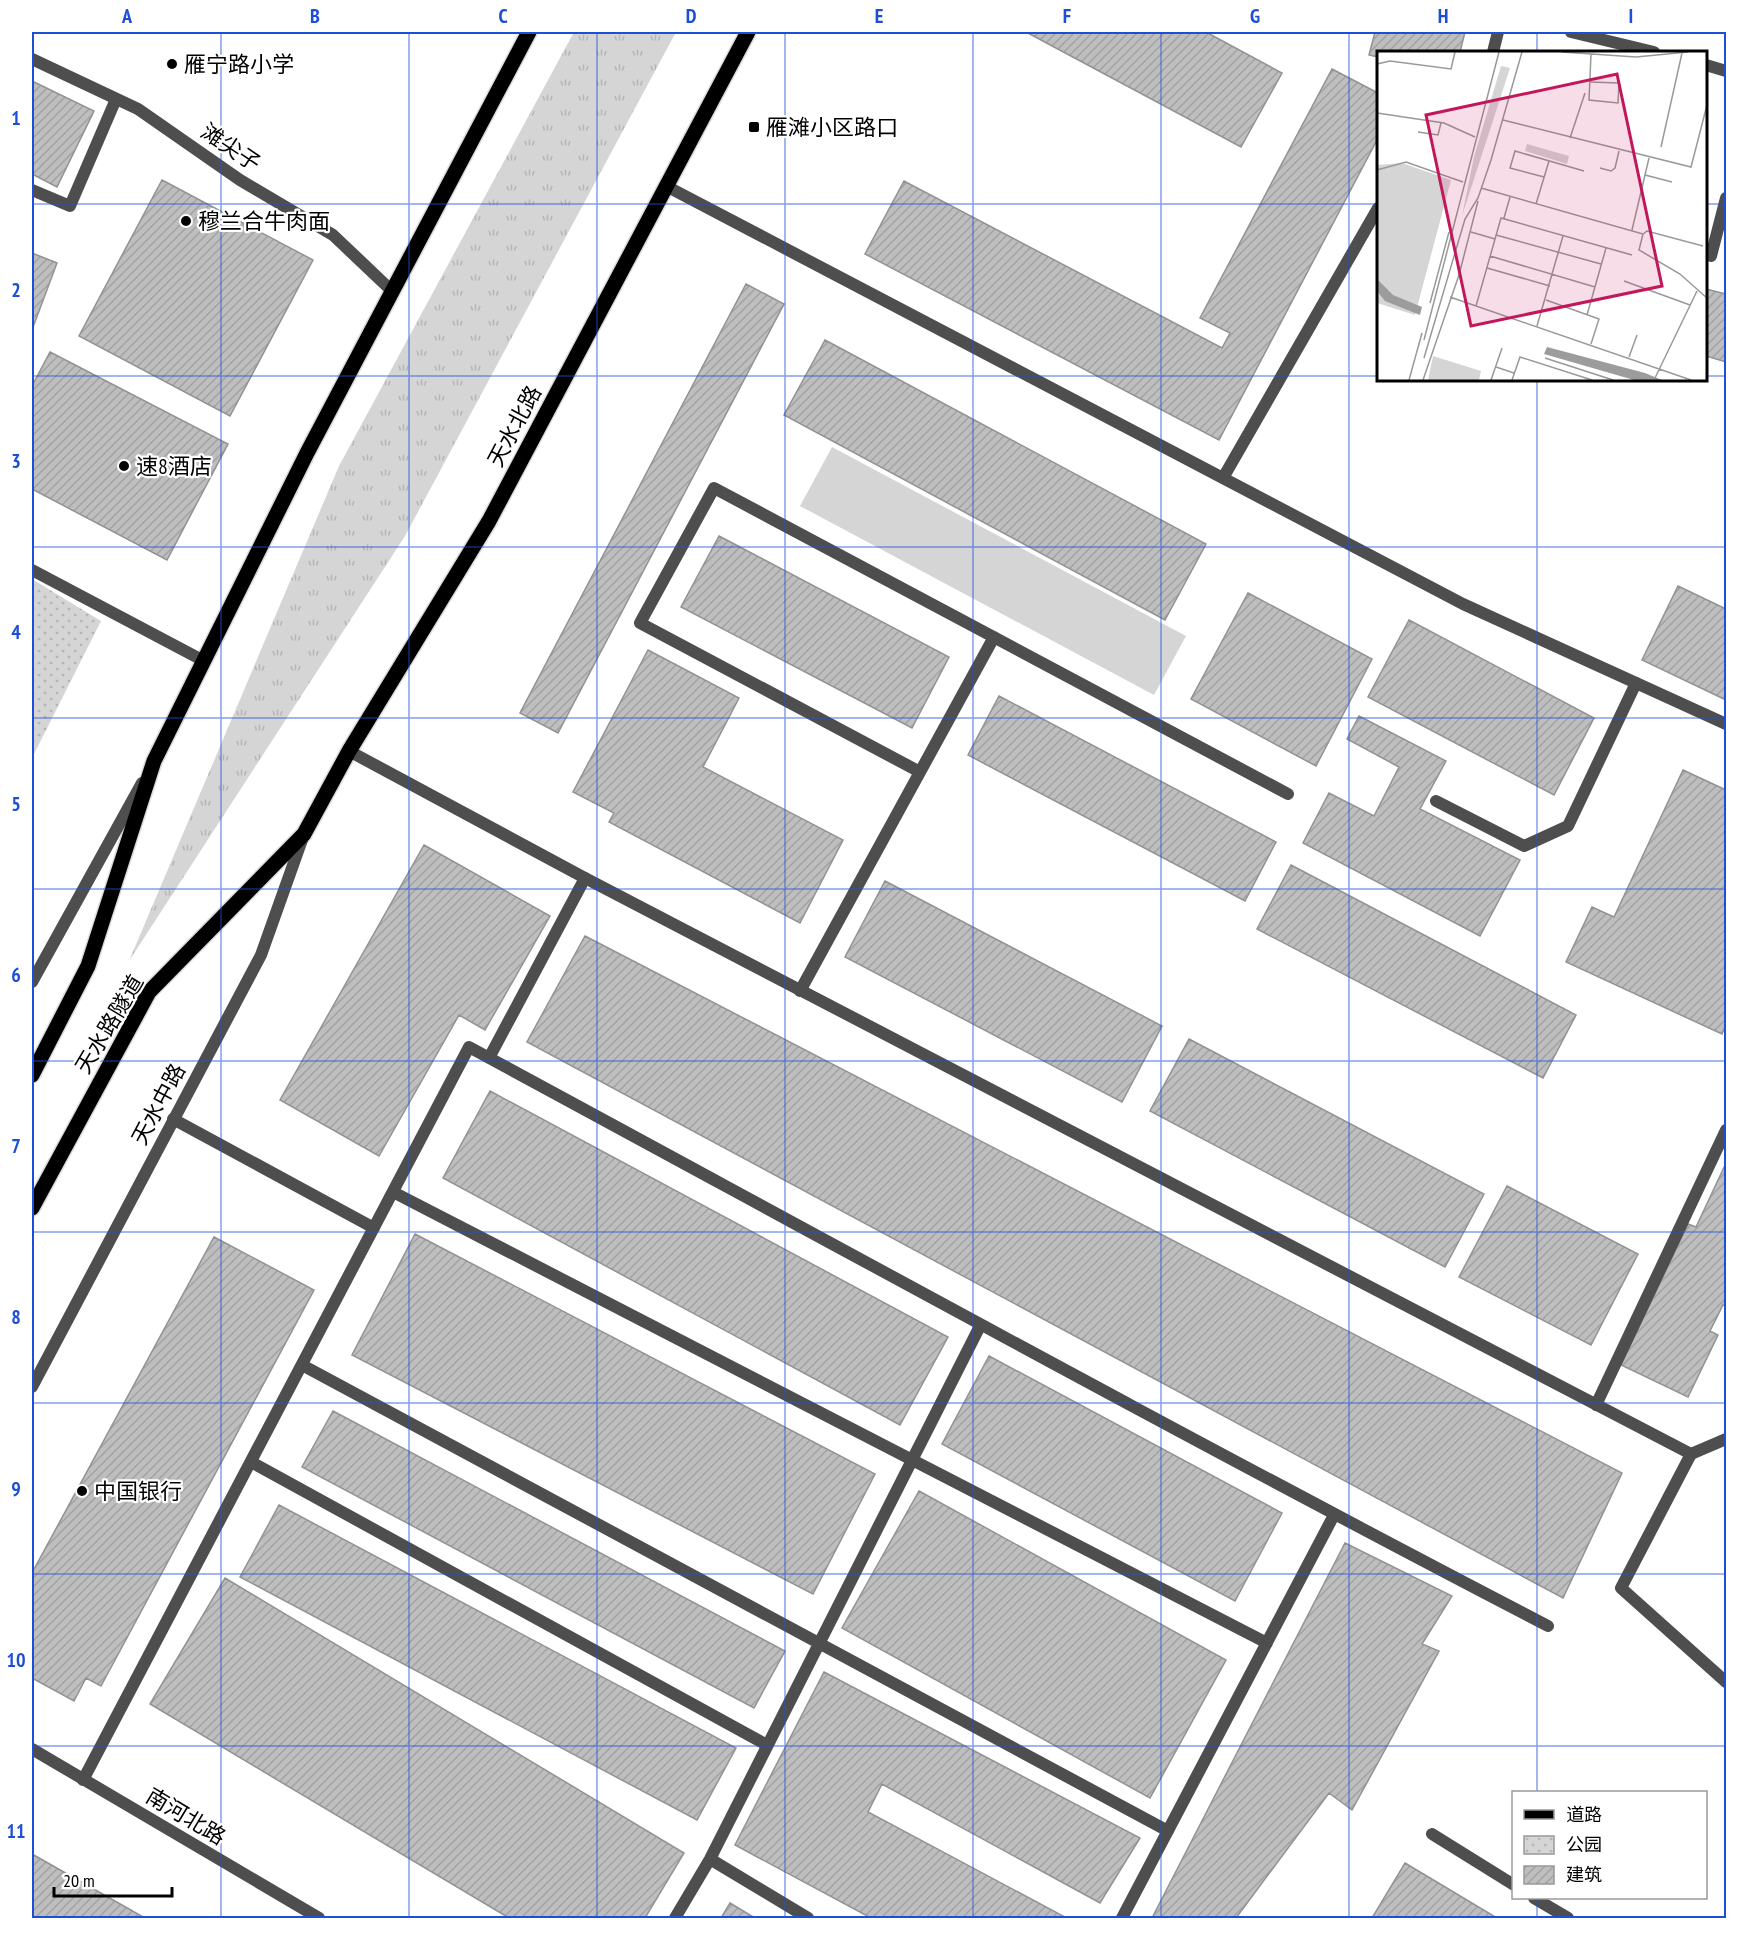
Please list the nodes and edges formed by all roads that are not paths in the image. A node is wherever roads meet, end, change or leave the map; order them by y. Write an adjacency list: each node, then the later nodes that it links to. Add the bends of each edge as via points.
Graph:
1 (529, 32): 16 (main road)
2 (748, 32): 11 (main road, 天水北路)
3 (1498, 32): 5 (street)
4 (1571, 32): 6 (street)
5 (1493, 51)
6 (1650, 51)
7 (32, 58): 10 (street, 滩尖子)
8 (1707, 66): 9 (street)
9 (1726, 71)
10 (116, 99): 12 (street, via 70,206); 16 (street, 滩尖子, via 138,109 240,180 333,235)
11 (666, 186): 17 (street); 23 (main road, 天水北路, via 489,521)
12 (32, 190)
13 (1726, 198): 15 (street, via 1711,256)
14 (1377, 210): 17 (street)
15 (1707, 254)
16 (393, 292): 20 (main road, via 307,453)
17 (1223, 478): 21 (street, via 1463,604)
18 (32, 570): 20 (street)
19 (994, 637): 25 (street); 25 (street, via 714,488 640,623); 26 (street)
20 (204, 661): 24 (main road)
21 (1636, 683): 22 (street); 27 (street, via 1568,826 1524,846)
22 (1726, 724)
23 (349, 751): 28 (main road, 天水北路); 29 (street)
24 (154, 761): 30 (street); 33 (main road, 天水路隧道, via 88,966)
25 (920, 772): 31 (street)
26 (1288, 794)
27 (1436, 801)
28 (304, 834): 34 (street, 天水中路, via 261,955); 37 (main road, 天水路隧道, via 149,992)
29 (585, 878): 31 (street); 32 (street)
30 (32, 982)
31 (800, 990): 42 (street)
32 (489, 1058): 36 (street, via 469,1047); 39 (street)
33 (32, 1075)
34 (173, 1119): 38 (street); 41 (street, 天水中路)
35 (1726, 1130): 42 (street)
36 (393, 1192): 38 (street); 45 (street)
37 (32, 1208)
38 (374, 1228): 40 (street)
39 (980, 1326): 45 (street); 47 (street)
40 (302, 1365): 46 (street); 50 (street)
41 (32, 1387)
42 (1596, 1405): 44 (street)
43 (1726, 1439): 44 (street)
44 (1690, 1454): 51 (street, via 1621,1588)
45 (912, 1461): 49 (street); 50 (street)
46 (251, 1462): 52 (street); 54 (street)
47 (1334, 1515): 48 (street); 49 (street)
48 (1548, 1626)
49 (1267, 1643): 55 (street)
50 (818, 1644): 52 (street); 55 (street)
51 (1726, 1682)
52 (768, 1745): 57 (street)
53 (32, 1749): 54 (street, 南河北路)
54 (83, 1780): 60 (street, 南河北路)
55 (1168, 1831): 63 (street)
56 (1432, 1834): 58 (street)
57 (710, 1859): 61 (street); 62 (street)
58 (1512, 1884)
59 (1536, 1899): 64 (street)
60 (319, 1918)
61 (675, 1918)
62 (808, 1918)
63 (1122, 1918)
64 (1568, 1918)

